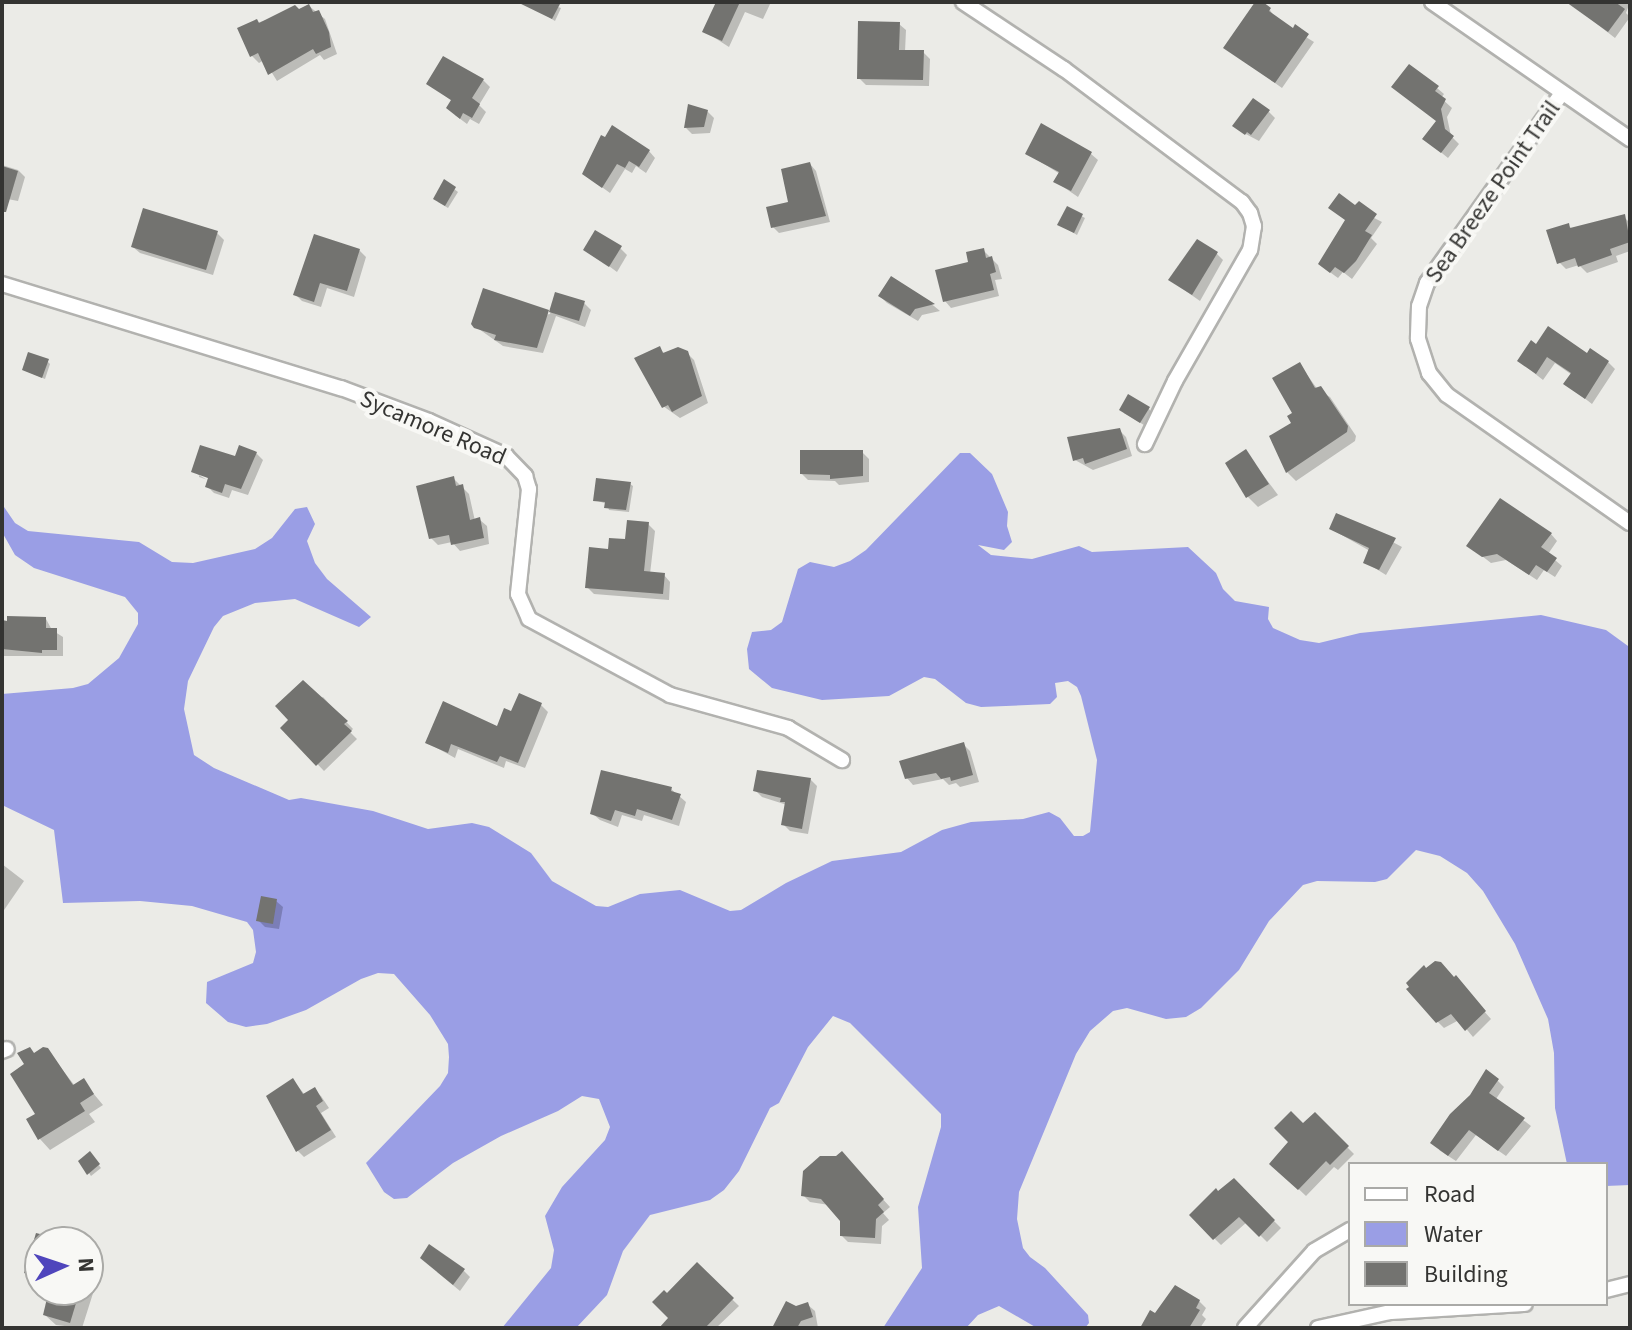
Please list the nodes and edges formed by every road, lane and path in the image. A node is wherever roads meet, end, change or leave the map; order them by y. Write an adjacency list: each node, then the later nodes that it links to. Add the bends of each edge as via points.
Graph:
1 (963, 2): 6 (street, via 1064,69 1250,213 1250,250)
2 (1432, 2): 3 (street)
3 (1562, 93): 4 (street); 7 (street, Sea Breeze Point Trail, via 1427,283 1419,306 1418,339 1429,373 1447,395)
4 (1630, 139)
5 (2, 284): 8 (street, Sycamore Road, via 341,388 506,456 525,476 529,489 518,594 529,619 670,695 788,728)
6 (1145, 444)
7 (1630, 523)
8 (842, 760)
9 (1348, 1231): 13 (street, via 1314,1251)
10 (1630, 1284): 11 (street)
11 (1608, 1290)
12 (1491, 1306): 14 (street, via 1390,1312)
13 (1245, 1328)
14 (1318, 1328)

